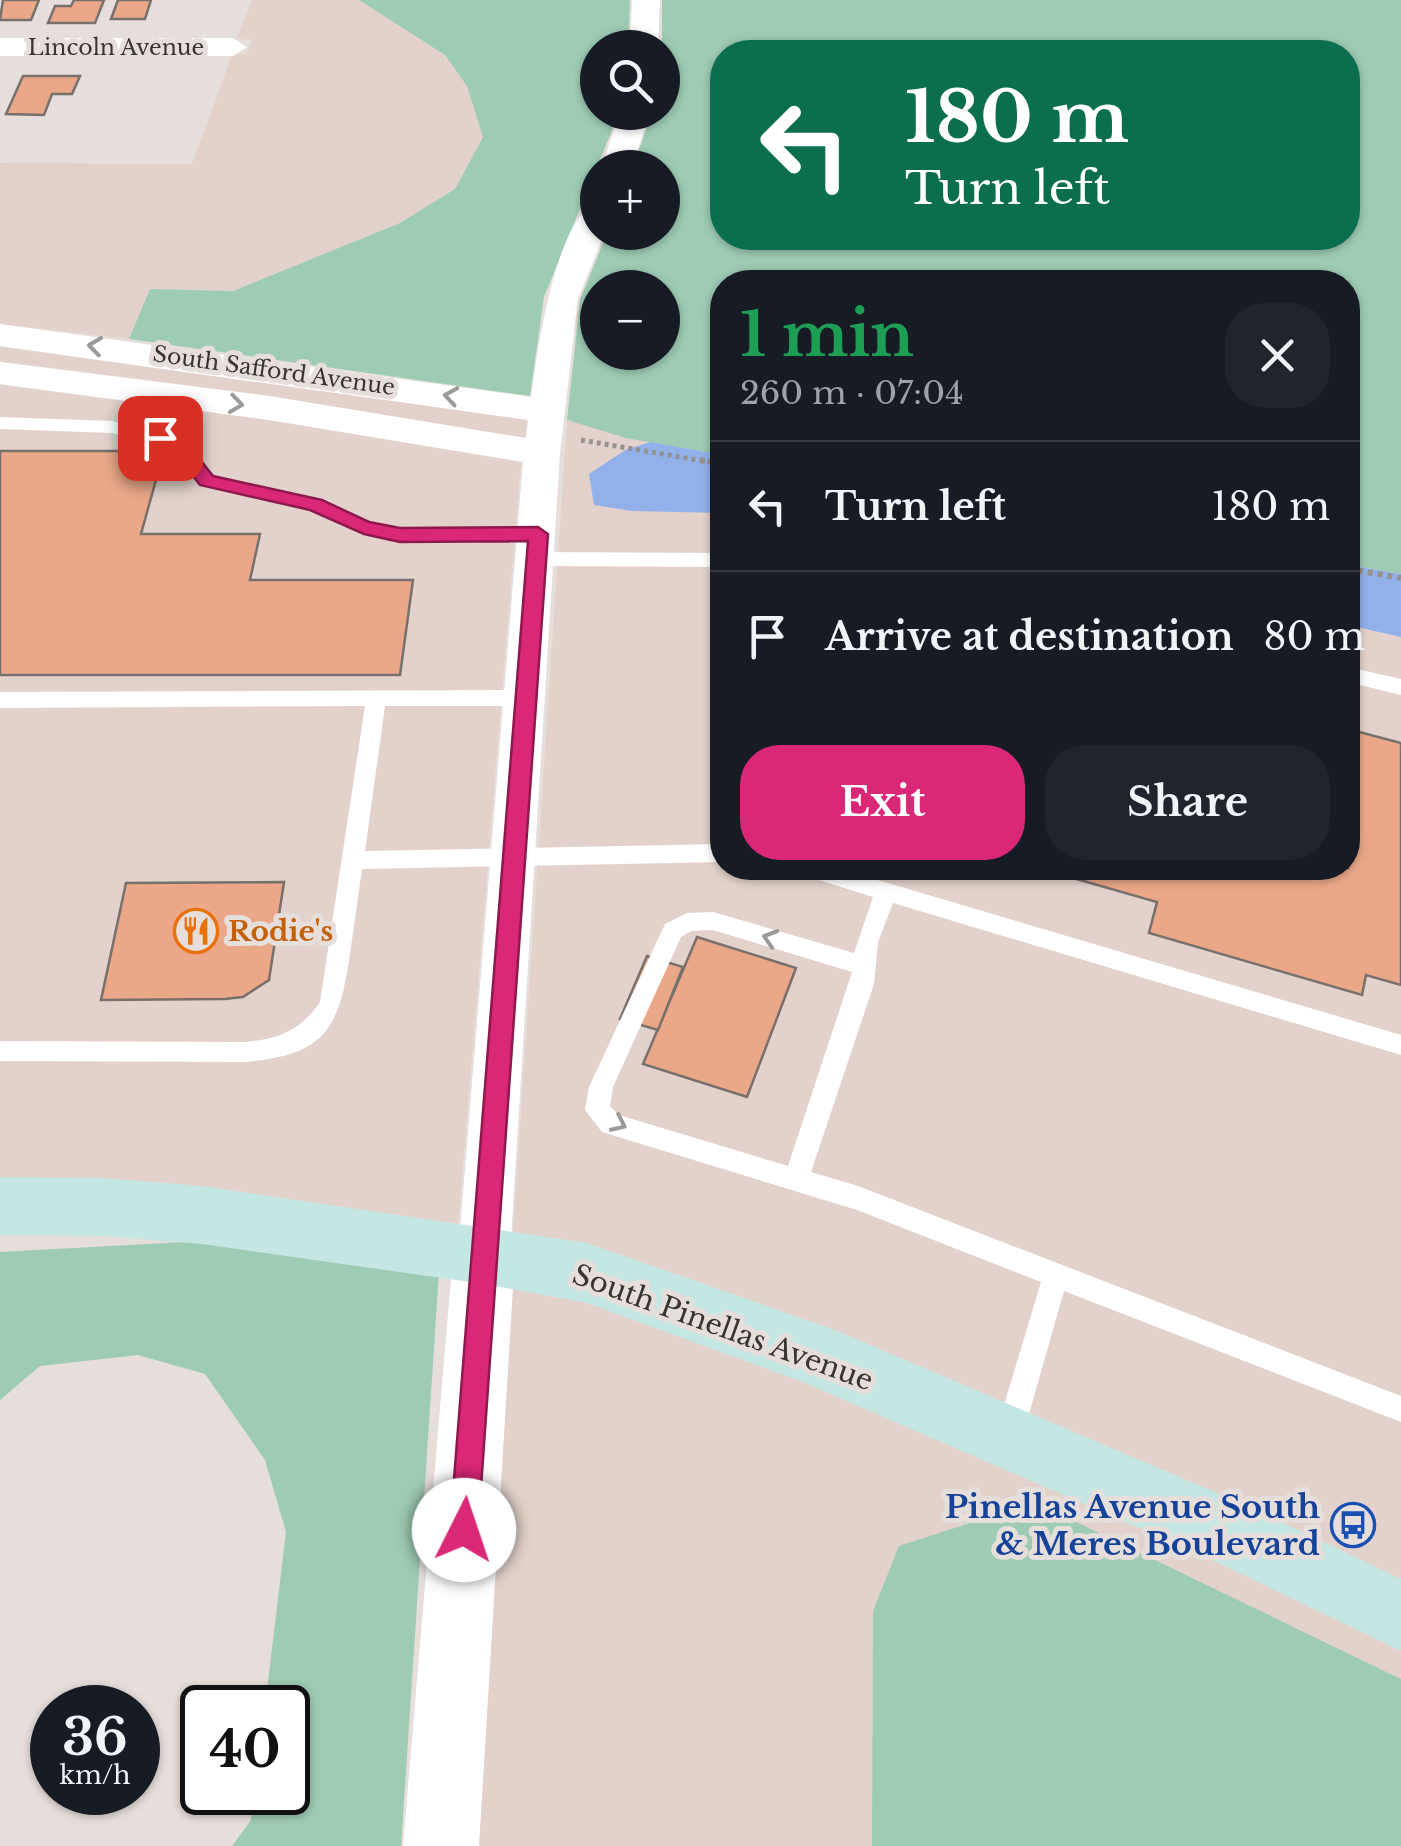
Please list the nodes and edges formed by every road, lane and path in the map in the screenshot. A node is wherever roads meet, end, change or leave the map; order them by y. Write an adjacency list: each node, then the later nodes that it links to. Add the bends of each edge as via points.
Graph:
1 (646, 0): 2 (street)
2 (645, 30)
3 (0, 47): 4 (street, Lincoln Avenue)
4 (233, 47)
5 (582, 250): 8 (street, via 561,299)
6 (0, 335): 8 (street, South Safford Avenue, one-way to 6)
7 (0, 373): 10 (street, South Safford Avenue, one-way to 10)
8 (548, 410): 10 (street)
9 (0, 424): 11 (lane, via 112,428 160,438 187,456 206,481 315,505 364,528)
10 (542, 453): 11 (street)
11 (537, 546): 12 (lane); 17 (street)
12 (710, 559)
13 (1360, 571): 14 (path)
14 (1401, 578)
15 (1360, 678): 16 (lane)
16 (1401, 687)
17 (526, 698): 19 (lane); 21 (street)
18 (0, 700): 19 (lane)
19 (376, 700): 22 (lane)
20 (710, 853): 21 (lane)
21 (512, 857): 22 (lane); 29 (street)
22 (354, 860): 26 (lane, via 331,1006 314,1033 279,1050 245,1052)
23 (881, 882): 24 (lane); 25 (lane)
24 (864, 966): 27 (lane); 27 (lane, one-way to 27, via 713,921 687,922 673,931 601,1087 597,1110 611,1124)
25 (1401, 1045)
26 (0, 1050)
27 (796, 1180): 30 (lane)
28 (0, 1206): 29 (main road, South Pinellas Avenue, via 202,1215)
29 (484, 1254): 32 (main road, South Pinellas Avenue, via 587,1273 812,1353); 34 (street)
30 (1056, 1276): 31 (lane); 32 (lane)
31 (1401, 1409)
32 (1008, 1438): 33 (main road, South Pinellas Avenue, via 1226,1531)
33 (1401, 1616)
34 (441, 1846)

